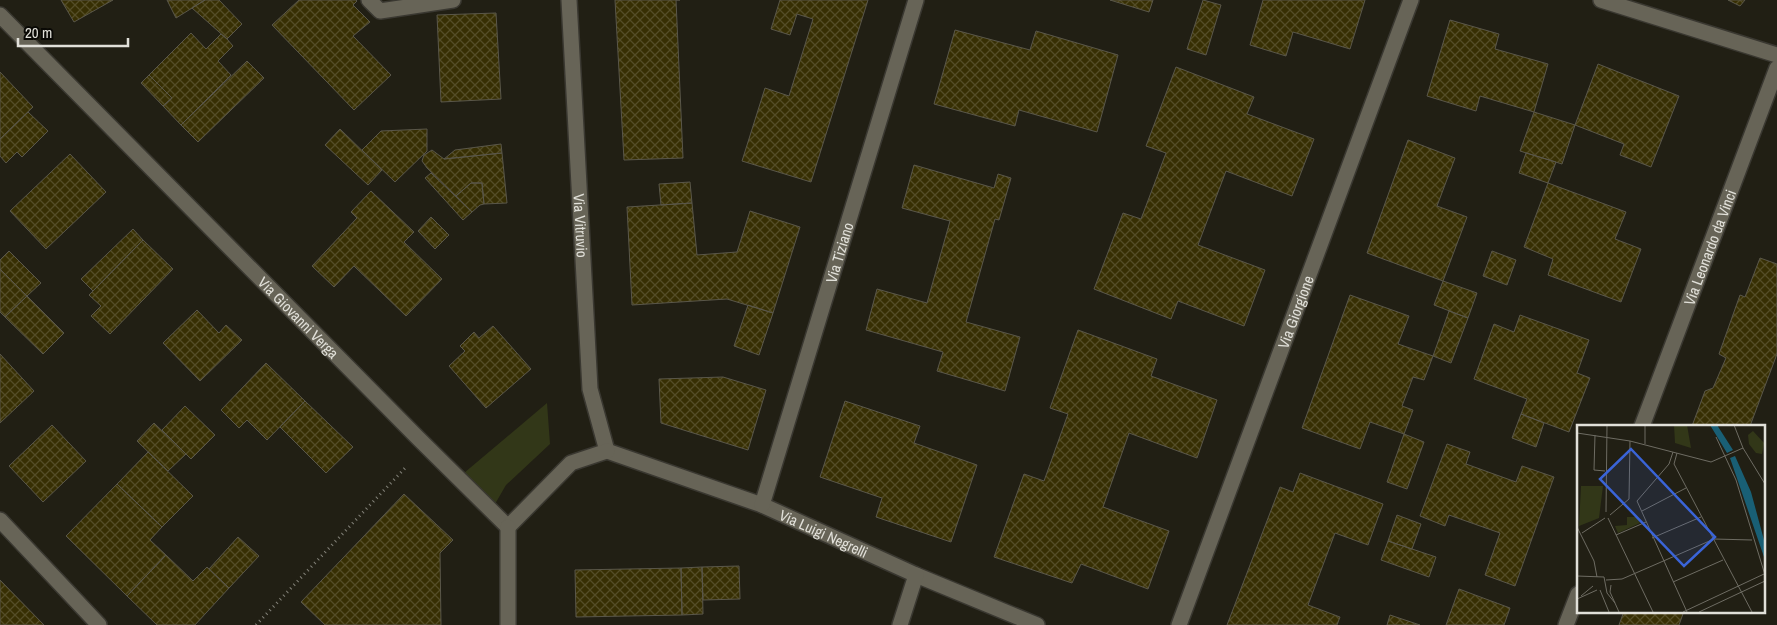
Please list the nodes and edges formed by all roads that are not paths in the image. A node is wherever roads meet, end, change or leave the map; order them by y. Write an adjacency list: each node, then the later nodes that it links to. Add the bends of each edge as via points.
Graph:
1 (369, 0): 2 (street, via 380,11)
2 (453, 0)
3 (569, 0): 11 (street, Via Vitruvio, via 590,389)
4 (916, 0): 12 (street, Via Tiziano)
5 (1411, 0): 21 (street, Via Giorgione)
6 (1601, 0): 8 (street)
7 (0, 16): 14 (street, Via Giovanni Verga)
8 (1777, 55)
9 (1777, 68): 10 (street, Via Leonardo da Vinci)
10 (1642, 425)
11 (607, 451): 12 (street, Via Luigi Negrelli); 14 (street, via 571,463)
12 (762, 505): 15 (street, Via Luigi Negrelli)
13 (0, 520): 17 (street)
14 (508, 527): 18 (street)
15 (916, 575): 19 (street); 20 (street, Via Luigi Negrelli)
16 (1577, 597): 22 (street)
17 (99, 625)
18 (508, 625)
19 (900, 625)
20 (1037, 625)
21 (1179, 625)
22 (1566, 625)

